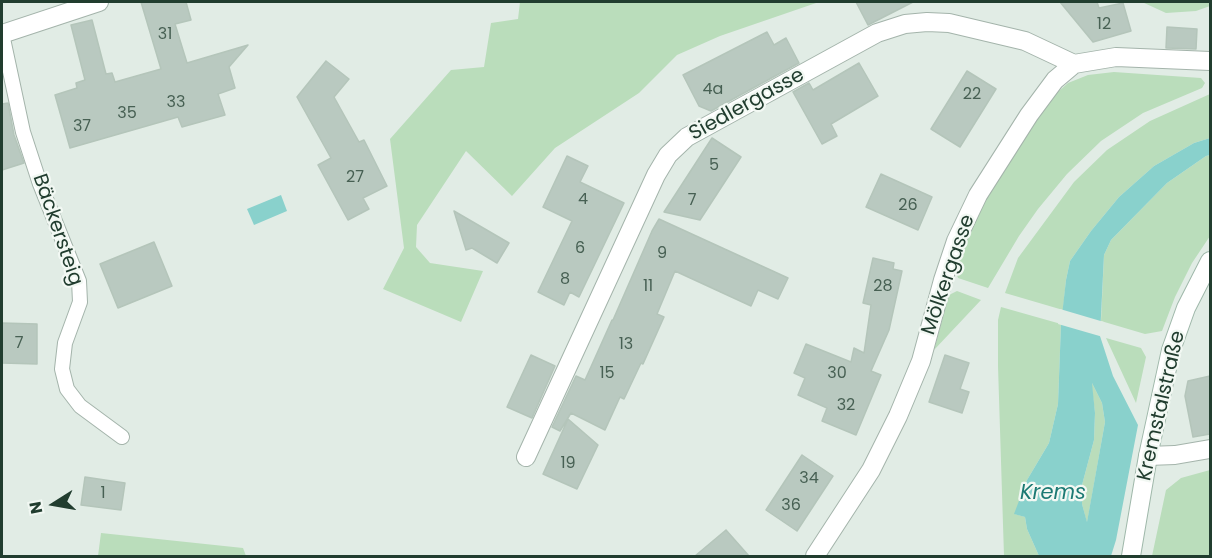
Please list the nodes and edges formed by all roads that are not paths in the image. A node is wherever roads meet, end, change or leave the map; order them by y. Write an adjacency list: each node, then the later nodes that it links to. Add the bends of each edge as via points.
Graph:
1 (99, 2): 2 (street)
2 (65, 6): 3 (street)
3 (2, 34): 7 (lane, Bäckersteig, via 23,132 78,281 80,302 65,343 62,369 67,388 80,406)
4 (1210, 61): 5 (street, via 1116,57)
5 (1074, 64): 10 (street, Siedlergasse, via 1025,41 949,23 905,24 877,33 687,137 668,154 656,175); 11 (street, Mölkergasse, via 1042,97 978,195 956,241 921,361 898,416 871,470)
6 (1210, 261): 9 (street, Kremstalstraße, via 1186,308 1171,350)
7 (122, 438)
8 (1210, 448): 9 (street)
9 (1148, 456): 12 (street, Kremstalstraße)
10 (526, 457)
11 (815, 556)
12 (1131, 556)

